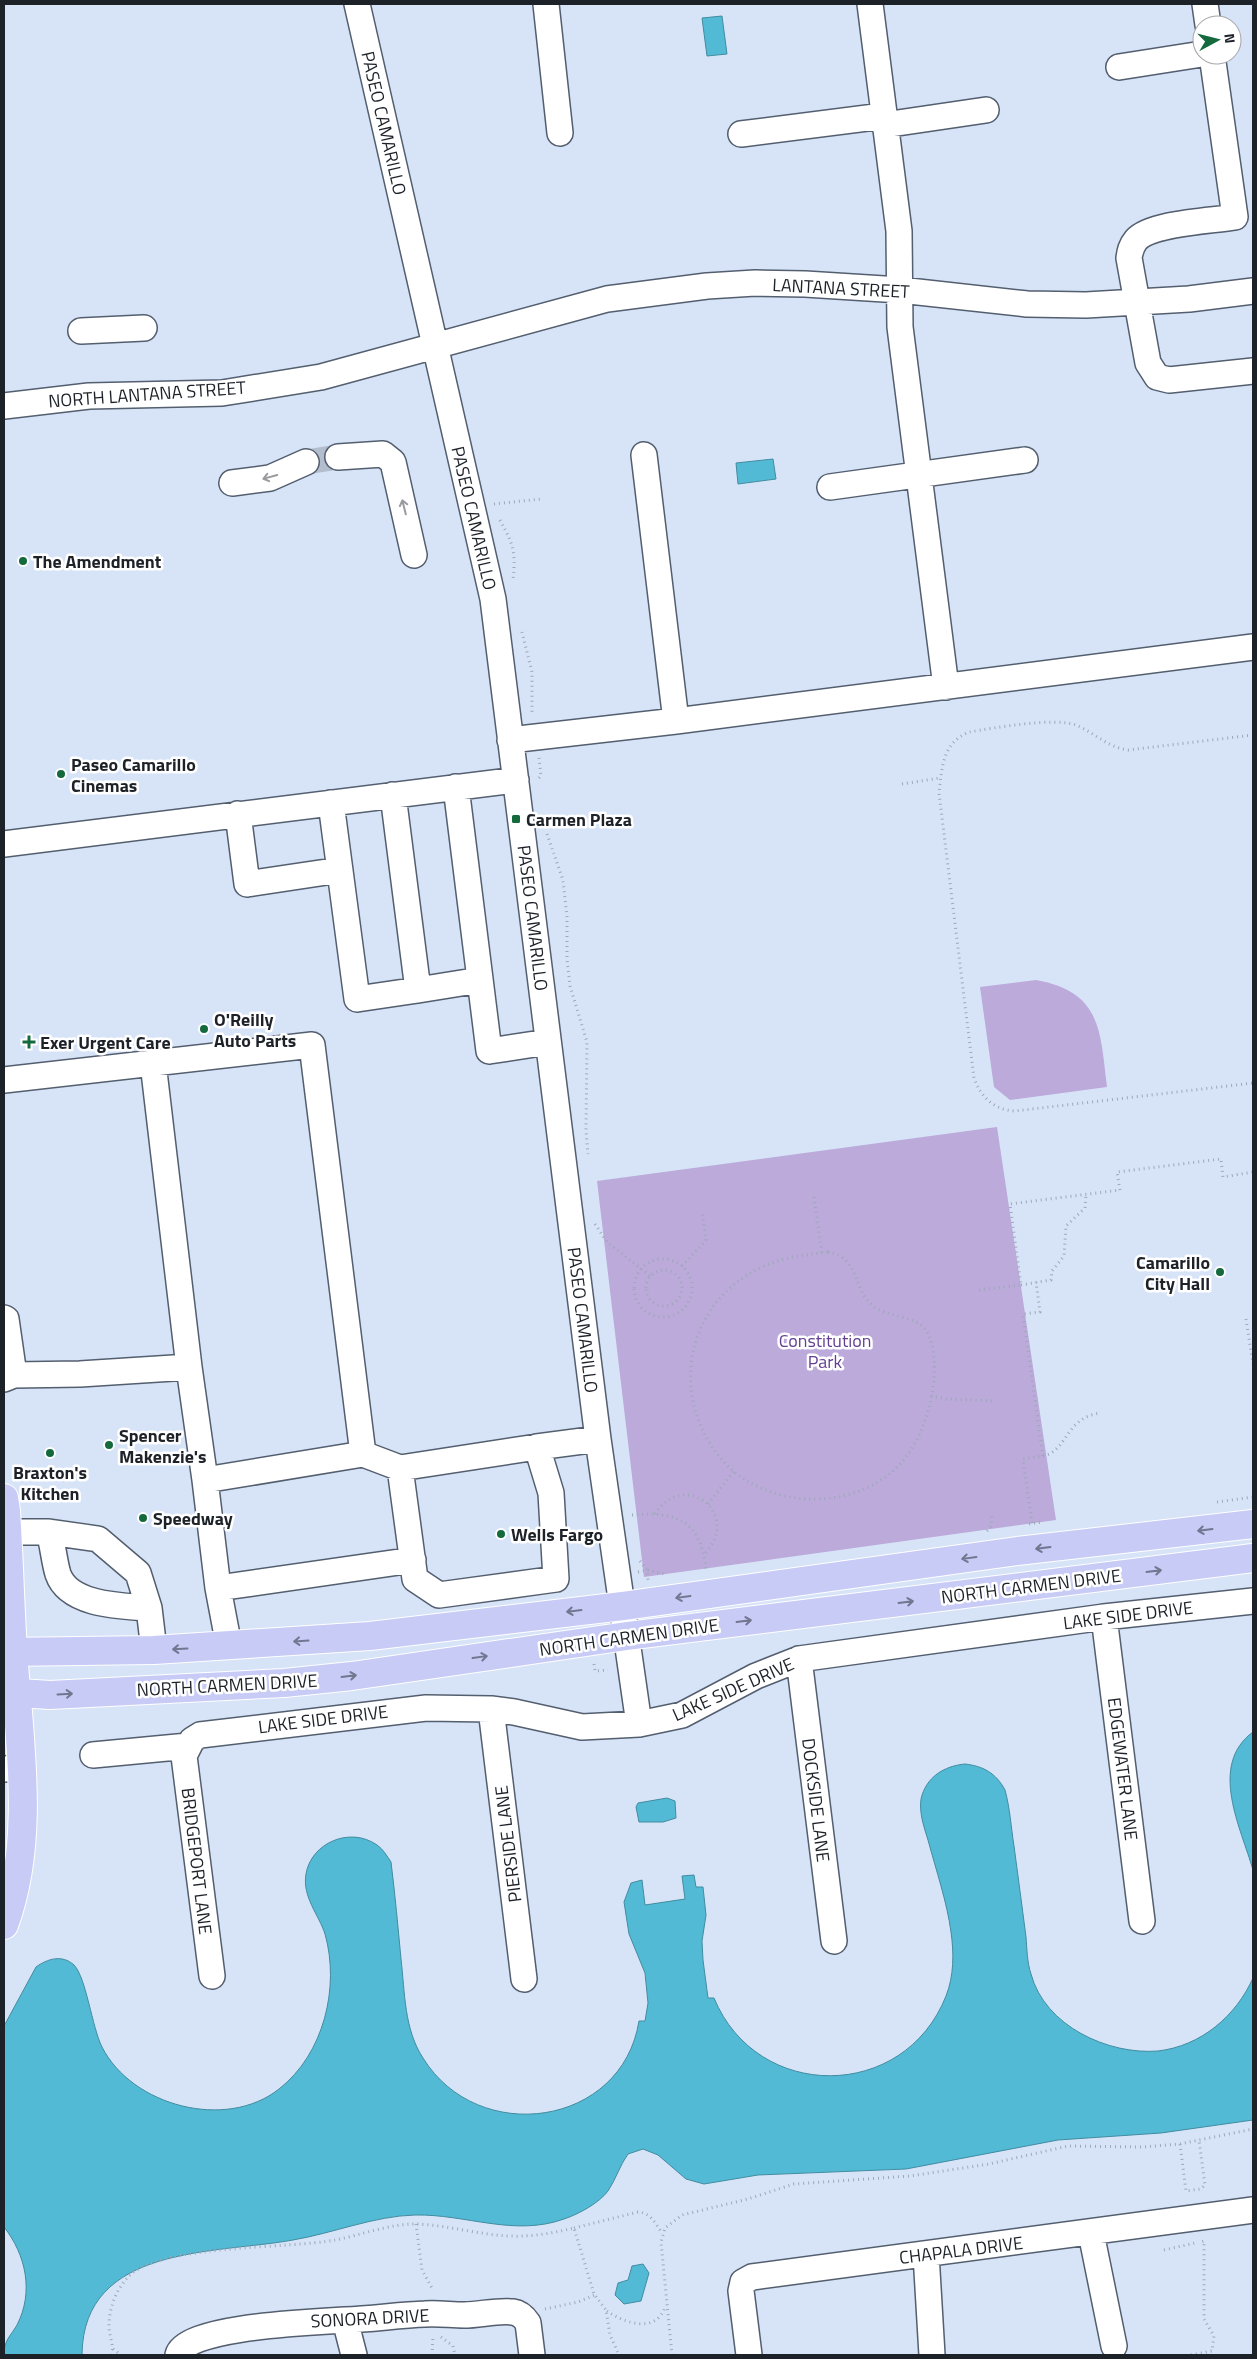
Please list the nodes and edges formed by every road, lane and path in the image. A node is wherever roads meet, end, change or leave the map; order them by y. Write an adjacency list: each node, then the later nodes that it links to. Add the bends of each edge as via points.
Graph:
1 (356, 4): 16 (street, PASEO CAMARILLO)
2 (546, 4): 9 (street)
3 (870, 4): 8 (street)
4 (1192, 56): 6 (street)
5 (1213, 65): 13 (street, via 1235,217 1150,230 1137,239 1131,247 1130,258)
6 (1119, 67)
7 (986, 110): 8 (street)
8 (884, 121): 10 (street); 11 (street, via 899,232)
9 (560, 133)
10 (741, 134)
11 (900, 290): 13 (street, LANTANA STREET, via 1027,304); 16 (street, LANTANA STREET, via 805,284 707,286 607,299); 23 (street, via 900,327)
12 (1253, 291): 13 (street, LANTANA STREET)
13 (1138, 303): 17 (street, via 1148,364 1156,377 1169,380)
14 (144, 328): 15 (street)
15 (82, 331)
16 (435, 345): 18 (street, NORTH LANTANA STREET, via 321,377 222,393 89,396); 35 (street, PASEO CAMARILLO, via 492,599)
17 (1253, 371)
18 (4, 406)
19 (644, 455): 32 (street)
20 (338, 457): 27 (street, one-way to 20, via 393,462 383,454)
21 (1025, 460): 23 (street)
22 (306, 462): 24 (street, one-way to 24, via 270,478)
23 (918, 474): 25 (street); 31 (street)
24 (232, 483)
25 (830, 487)
26 (541, 499): 28 (path, via 494,504 512,544)
27 (414, 555)
28 (512, 587)
29 (520, 627): 34 (path, via 530,661 532,716)
30 (1253, 647): 31 (street)
31 (946, 687): 32 (street)
32 (676, 721): 34 (street)
33 (1253, 735): 36 (path, via 1128,750 1114,748 1083,728 1068,723 994,728 969,732 956,739 946,751)
34 (537, 737): 35 (street); 37 (path, via 541,776)
35 (510, 740): 37 (street, PASEO CAMARILLO)
36 (940, 778): 38 (path); 51 (path, via 939,793 974,1078 991,1105 1015,1112)
37 (526, 781): 39 (street); 48 (street, PASEO CAMARILLO)
38 (902, 784)
39 (456, 787): 40 (street); 46 (street)
40 (393, 795): 41 (street); 47 (street)
41 (331, 803): 42 (street); 45 (street)
42 (238, 814): 44 (street); 45 (street, via 247,884)
43 (546, 830): 52 (path, via 563,880 570,986 588,1042)
44 (4, 844)
45 (340, 870): 47 (street, via 357,999)
46 (480, 980): 47 (street); 48 (street, via 489,1051)
47 (418, 990)
48 (548, 1042): 73 (street, PASEO CAMARILLO)
49 (153, 1063): 50 (street); 68 (street); 75 (street, via 312,1045)
50 (4, 1080)
51 (1253, 1083)
52 (586, 1131)
53 (1253, 1172): 54 (path, via 1223,1176 1220,1159 1117,1172 1120,1190)
54 (1086, 1194): 62 (path, via 1085,1208 1066,1226 1064,1256 1052,1271 1051,1280); 63 (path, via 1010,1204)
55 (814, 1197): 58 (path)
56 (702, 1212): 59 (path, via 706,1240)
57 (594, 1224): 60 (path, via 607,1242)
58 (822, 1253): 70 (path, via 835,1254 847,1261 864,1297 878,1310 916,1322 926,1330 932,1346 935,1372); 78 (path, via 797,1255 759,1268 726,1290 702,1323 691,1362 692,1402 707,1440)
59 (682, 1266): 60 (path, via 672,1260 661,1259); 60 (path, via 689,1275 691,1297 686,1307 666,1317 654,1316 638,1302 636,1279)
60 (641, 1269): 61 (path)
61 (650, 1276): 61 (path, via 645,1288 650,1301 664,1306 676,1301 682,1288 677,1275 664,1270)
62 (1036, 1282): 63 (path); 76 (path, via 1040,1312 1024,1314)
63 (1021, 1284): 64 (path)
64 (979, 1290)
65 (4, 1318): 69 (street)
66 (1246, 1319): 67 (path)
67 (1253, 1364)
68 (190, 1367): 69 (street); 79 (street)
69 (9, 1377)
70 (931, 1396): 71 (path); 78 (path, via 920,1431 903,1459 884,1477 847,1495 828,1499 787,1498 762,1489)
71 (993, 1401)
72 (1101, 1413): 76 (path, via 1078,1422 1060,1446 1050,1455)
73 (598, 1439): 74 (street); 96 (street, PASEO CAMARILLO)
74 (537, 1447): 77 (street); 92 (street, via 551,1493 556,1579 439,1595 415,1579)
75 (363, 1454): 77 (street); 79 (street)
76 (1043, 1456): 85 (path, via 1024,1459)
77 (400, 1468): 92 (street)
78 (734, 1471): 81 (path)
79 (205, 1480): 94 (street)
80 (4, 1498): 87 (main road)
81 (708, 1504): 83 (path, via 691,1495 681,1495 662,1503); 90 (path, via 716,1518 717,1530 713,1544)
82 (992, 1513): 89 (path, via 991,1526)
83 (655, 1514): 84 (path); 90 (path, via 684,1521 696,1533)
84 (630, 1516)
85 (1032, 1523)
86 (1253, 1524): 96 (main road, NORTH CARMEN DRIVE, one-way to 96, via 1017,1551)
87 (6, 1532): 88 (street); 102 (main road)
88 (50, 1532): 97 (street, via 98,1539 138,1573); 97 (street, via 58,1574 76,1593 90,1601 108,1605)
89 (984, 1533)
90 (705, 1553): 93 (path)
91 (1253, 1558): 99 (main road, NORTH CARMEN DRIVE, one-way to 91)
92 (412, 1560): 94 (street)
93 (706, 1570)
94 (218, 1588): 100 (street)
95 (1253, 1601): 98 (street, LAKE SIDE DRIVE)
96 (622, 1606): 99 (street, PASEO CAMARILLO); 100 (main road, NORTH CARMEN DRIVE, one-way to 100, via 370,1636)
97 (150, 1608): 101 (street)
98 (1104, 1617): 103 (street, LAKE SIDE DRIVE); 111 (street, EDGEWATER LANE)
99 (627, 1636): 104 (main road, NORTH CARMEN DRIVE, one-way to 99, via 50,1695 284,1683); 106 (street, PASEO CAMARILLO)
100 (229, 1646): 101 (main road, NORTH CARMEN DRIVE, one-way to 101)
101 (154, 1650): 102 (main road, NORTH CARMEN DRIVE)
102 (8, 1651): 104 (main road)
103 (799, 1659): 106 (street, LAKE SIDE DRIVE, via 756,1676 682,1715); 113 (street, DOCKSIDE LANE)
104 (10, 1693): 109 (main road)
105 (491, 1709): 106 (street, LAKE SIDE DRIVE, via 582,1727); 107 (street, LAKE SIDE DRIVE, via 426,1708 215,1732 200,1735); 115 (street, PIERSIDE LANE)
106 (638, 1724)
107 (188, 1746): 108 (street); 114 (street, BRIDGEPORT LANE, via 184,1756)
108 (93, 1755)
109 (12, 1769): 110 (main road)
110 (11, 1862): 112 (main road)
111 (1142, 1921)
112 (4, 1925)
113 (834, 1941)
114 (212, 1976)
115 (524, 1979)
116 (1253, 2129): 117 (path)
117 (1199, 2140): 118 (path); 118 (path, via 1206,2185 1201,2189 1186,2191)
118 (1180, 2144): 123 (path, via 1107,2148 1079,2145 928,2174 794,2184 682,2215)
119 (1253, 2210): 122 (street, CHAPALA DRIVE)
120 (416, 2224): 121 (path, via 509,2236); 130 (path, via 422,2270 435,2295); 135 (path, via 387,2227 334,2240 211,2251 142,2267 130,2275 113,2302 109,2327)
121 (574, 2228): 123 (path, via 644,2212 653,2219); 126 (path)
122 (1091, 2233): 125 (street, CHAPALA DRIVE); 134 (street)
123 (662, 2234): 128 (path)
124 (1164, 2250): 147 (path, via 1204,2241 1204,2319 1214,2336 1212,2351)
125 (926, 2254): 145 (street, CHAPALA DRIVE, via 752,2277 743,2282 741,2291); 146 (street)
126 (595, 2295): 127 (path); 129 (path)
127 (568, 2304)
128 (666, 2304): 131 (path, via 659,2317 646,2323 632,2324); 144 (path)
129 (606, 2310): 131 (path); 133 (path)
130 (436, 2314): 132 (street, SONORA DRIVE); 142 (street, SONORA DRIVE, via 520,2314 528,2323)
131 (613, 2315): 133 (path)
132 (345, 2320): 136 (street, SONORA DRIVE, via 300,2322 220,2333 186,2344); 139 (street)
133 (609, 2320): 143 (path, via 610,2335)
134 (1114, 2346)
135 (113, 2348): 137 (path); 138 (path)
136 (179, 2353)
137 (112, 2355)
138 (121, 2355)
139 (354, 2355)
140 (432, 2355): 141 (path, via 432,2337 437,2332 453,2346)
141 (455, 2355)
142 (532, 2355)
143 (619, 2355)
144 (672, 2355)
145 (749, 2355)
146 (932, 2355)
147 (1192, 2355)

